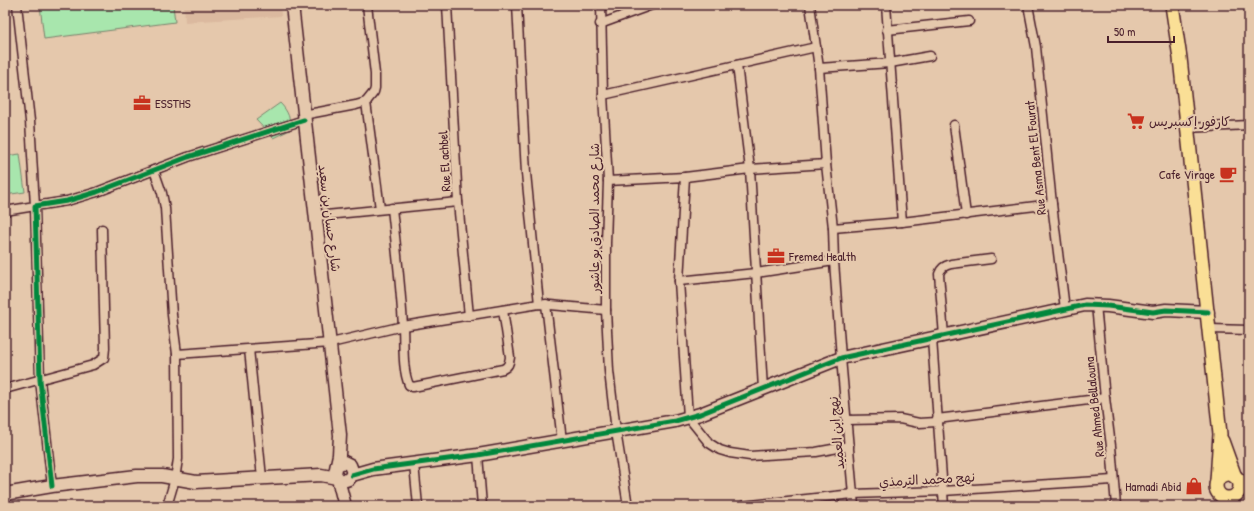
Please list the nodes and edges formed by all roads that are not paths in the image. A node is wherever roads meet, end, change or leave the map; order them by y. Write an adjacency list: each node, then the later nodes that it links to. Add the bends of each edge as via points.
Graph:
1 (16, 5): 33 (street, via 30,121)
2 (292, 5): 22 (street, شارع حسان بن سعيد)
3 (367, 5): 21 (street, via 375,88)
4 (447, 5): 31 (street, Rue El achbel)
5 (517, 5): 46 (street, via 526,173)
6 (601, 5): 13 (street, شارع محمد الصادق بو عاشور)
7 (652, 5): 13 (street)
8 (810, 5): 15 (street, نهج ابن العميد)
9 (886, 5): 14 (street)
10 (1028, 5): 32 (street, Rue Asma Bent El Fourat, via 1036,53)
11 (1172, 5): 25 (main road)
12 (969, 21): 14 (street)
13 (600, 24): 20 (street, شارع محمد الصادق بو عاشور)
14 (887, 30): 17 (street)
15 (816, 48): 18 (street); 19 (street, نهج ابن العميد)
16 (930, 56): 17 (street)
17 (890, 63): 19 (street); 39 (street)
18 (737, 65): 20 (street); 27 (street)
19 (819, 68): 26 (street, نهج ابن العميد)
20 (603, 95): 30 (street, شارع محمد الصادق بو عاشور)
21 (366, 102): 22 (street); 35 (street)
22 (304, 117): 28 (street); 38 (street, شارع حسان بن سعيد)
23 (1249, 125): 25 (street)
24 (954, 126): 37 (street)
25 (1187, 128): 52 (main road)
26 (826, 164): 27 (street); 40 (street, نهج ابن العميد)
27 (750, 169): 29 (street); 44 (street)
28 (154, 170): 33 (street, via 97,192 67,201); 59 (street, via 165,208)
29 (685, 177): 30 (street); 45 (street)
30 (608, 181): 50 (street, شارع محمد الصادق بو عاشور)
31 (458, 202): 34 (street); 51 (street, Rue El achbel)
32 (1052, 204): 37 (street); 48 (street, Rue Asma Bent El Fourat)
33 (35, 206): 36 (street); 61 (street)
34 (392, 208): 35 (street); 53 (street)
35 (380, 209): 38 (street)
36 (5, 211)
37 (966, 215): 39 (street)
38 (316, 216): 57 (street, شارع حسان بن سعيد)
39 (902, 222): 40 (street)
40 (832, 228): 43 (street, نهج ابن العميد)
41 (102, 229): 61 (street, via 104,358 93,366)
42 (991, 259): 55 (street, via 951,264 941,268 939,274)
43 (834, 261): 44 (street); 60 (street, نهج ابن العميد)
44 (756, 273): 45 (street); 62 (street)
45 (679, 281): 65 (street)
46 (543, 304): 49 (street); 50 (street); 70 (street)
47 (1096, 305): 48 (street); 52 (street, via 1153,312 1166,310); 64 (street, Rue Ahmed Bellalouna)
48 (1065, 309): 55 (street)
49 (503, 310): 51 (street); 53 (street, via 510,357 507,367 413,387 408,384 406,373)
50 (606, 310): 68 (street, شارع محمد الصادق بو عاشور, via 609,371)
51 (469, 316): 53 (street)
52 (1209, 320): 54 (street); 69 (main road)
53 (403, 326): 57 (street)
54 (1249, 330)
55 (944, 336): 56 (street)
56 (932, 339): 60 (street); 67 (street)
57 (331, 343): 58 (street); 74 (street, شارع حسان بن سعيد)
58 (249, 349): 59 (street); 76 (street)
59 (177, 354): 77 (street, via 178,459)
60 (841, 358): 62 (street); 66 (street, نهج ابن العميد)
61 (40, 380): 63 (street); 80 (street)
62 (763, 388): 65 (street)
63 (5, 389)
64 (1104, 398): 67 (street); 78 (street, Rue Ahmed Bellalouna)
65 (688, 417): 68 (street); 71 (street, via 709,443 730,453 750,456 816,452)
66 (847, 420): 67 (street, via 900,419 919,424); 71 (street, نهج ابن العميد)
67 (937, 420): 81 (street)
68 (616, 431): 70 (street); 90 (street, شارع محمد الصادق بو عاشور)
69 (1220, 434): 75 (main road); 82 (main road)
70 (562, 441): 72 (street)
71 (849, 446): 84 (street, نهج ابن العميد)
72 (478, 455): 73 (street); 89 (street)
73 (414, 464): 74 (street); 88 (street)
74 (344, 472): 76 (street); 86 (street, شارع حسان بن سعيد)
75 (1235, 477): 79 (street); 82 (main road, via 1223,475); 85 (main road, via 1240,484)
76 (262, 478): 77 (street, via 196,482)
77 (175, 479): 80 (street, via 137,476); 87 (street)
78 (1114, 480): 81 (street, نهج محمد الترمذي); 94 (street, Rue Ahmed Bellalouna)
79 (1249, 481)
80 (52, 486): 83 (street)
81 (943, 491): 84 (street, نهج محمد الترمذي); 93 (street)
82 (1219, 493): 85 (main road, via 1224,498)
83 (5, 494)
84 (854, 494): 91 (street, نهج محمد الترمذي); 92 (street, نهج ابن العميد)
85 (1240, 495)
86 (344, 504)
87 (167, 506)
88 (418, 506)
89 (482, 506)
90 (628, 506)
91 (742, 506)
92 (854, 506)
93 (944, 506)
94 (1116, 506)

